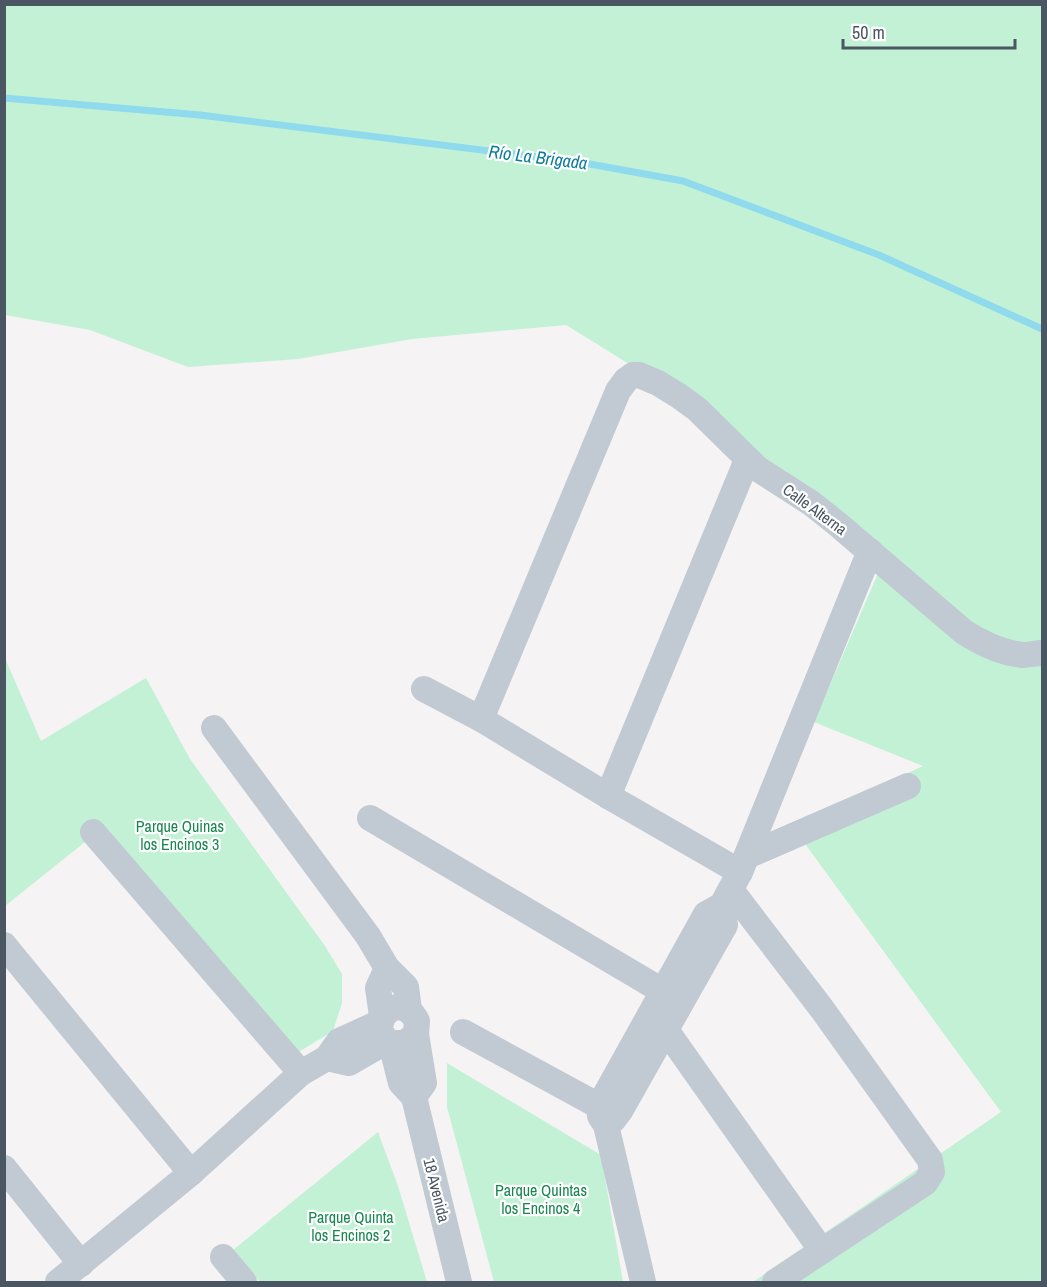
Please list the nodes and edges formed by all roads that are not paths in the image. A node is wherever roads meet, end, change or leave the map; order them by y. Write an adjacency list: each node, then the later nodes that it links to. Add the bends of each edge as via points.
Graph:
1 (747, 460): 2 (street, Calle Alterna, via 811,503); 5 (street, Calle Alterna, via 697,410 658,382 633,375 626,380 618,391); 8 (street)
2 (870, 551): 3 (street, Calle Alterna, via 981,643 1024,655); 11 (street)
3 (1042, 653)
4 (424, 689): 5 (street)
5 (481, 719): 8 (street)
6 (214, 728): 13 (street, via 368,936)
7 (908, 786): 11 (street)
8 (608, 796): 11 (street)
9 (369, 818): 14 (street)
10 (93, 832): 19 (street)
11 (735, 881): 14 (street, via 725,925); 24 (street, via 930,1160 932,1172 925,1183)
12 (4, 945): 23 (street)
13 (387, 968): 15 (street, via 406,987); 16 (street, via 378,988)
14 (672, 997): 17 (street); 21 (street)
15 (412, 1022): 16 (street, via 403,1008 394,1008); 16 (street, via 414,1038 405,1043); 20 (street, via 424,1083)
16 (385, 1030): 19 (street, via 349,1062 327,1058); 20 (street, via 401,1083)
17 (666, 1030): 21 (street, via 620,1111 614,1119); 24 (street)
18 (463, 1032): 21 (street)
19 (301, 1073): 23 (street)
20 (414, 1097): 29 (street, 18 Avenida)
21 (602, 1116): 30 (street)
22 (4, 1168): 26 (street)
23 (191, 1173): 26 (street)
24 (822, 1251): 31 (street)
25 (223, 1257): 28 (street)
26 (81, 1264): 27 (street)
27 (58, 1282)
28 (244, 1282)
29 (459, 1282)
30 (643, 1282)
31 (775, 1282)

